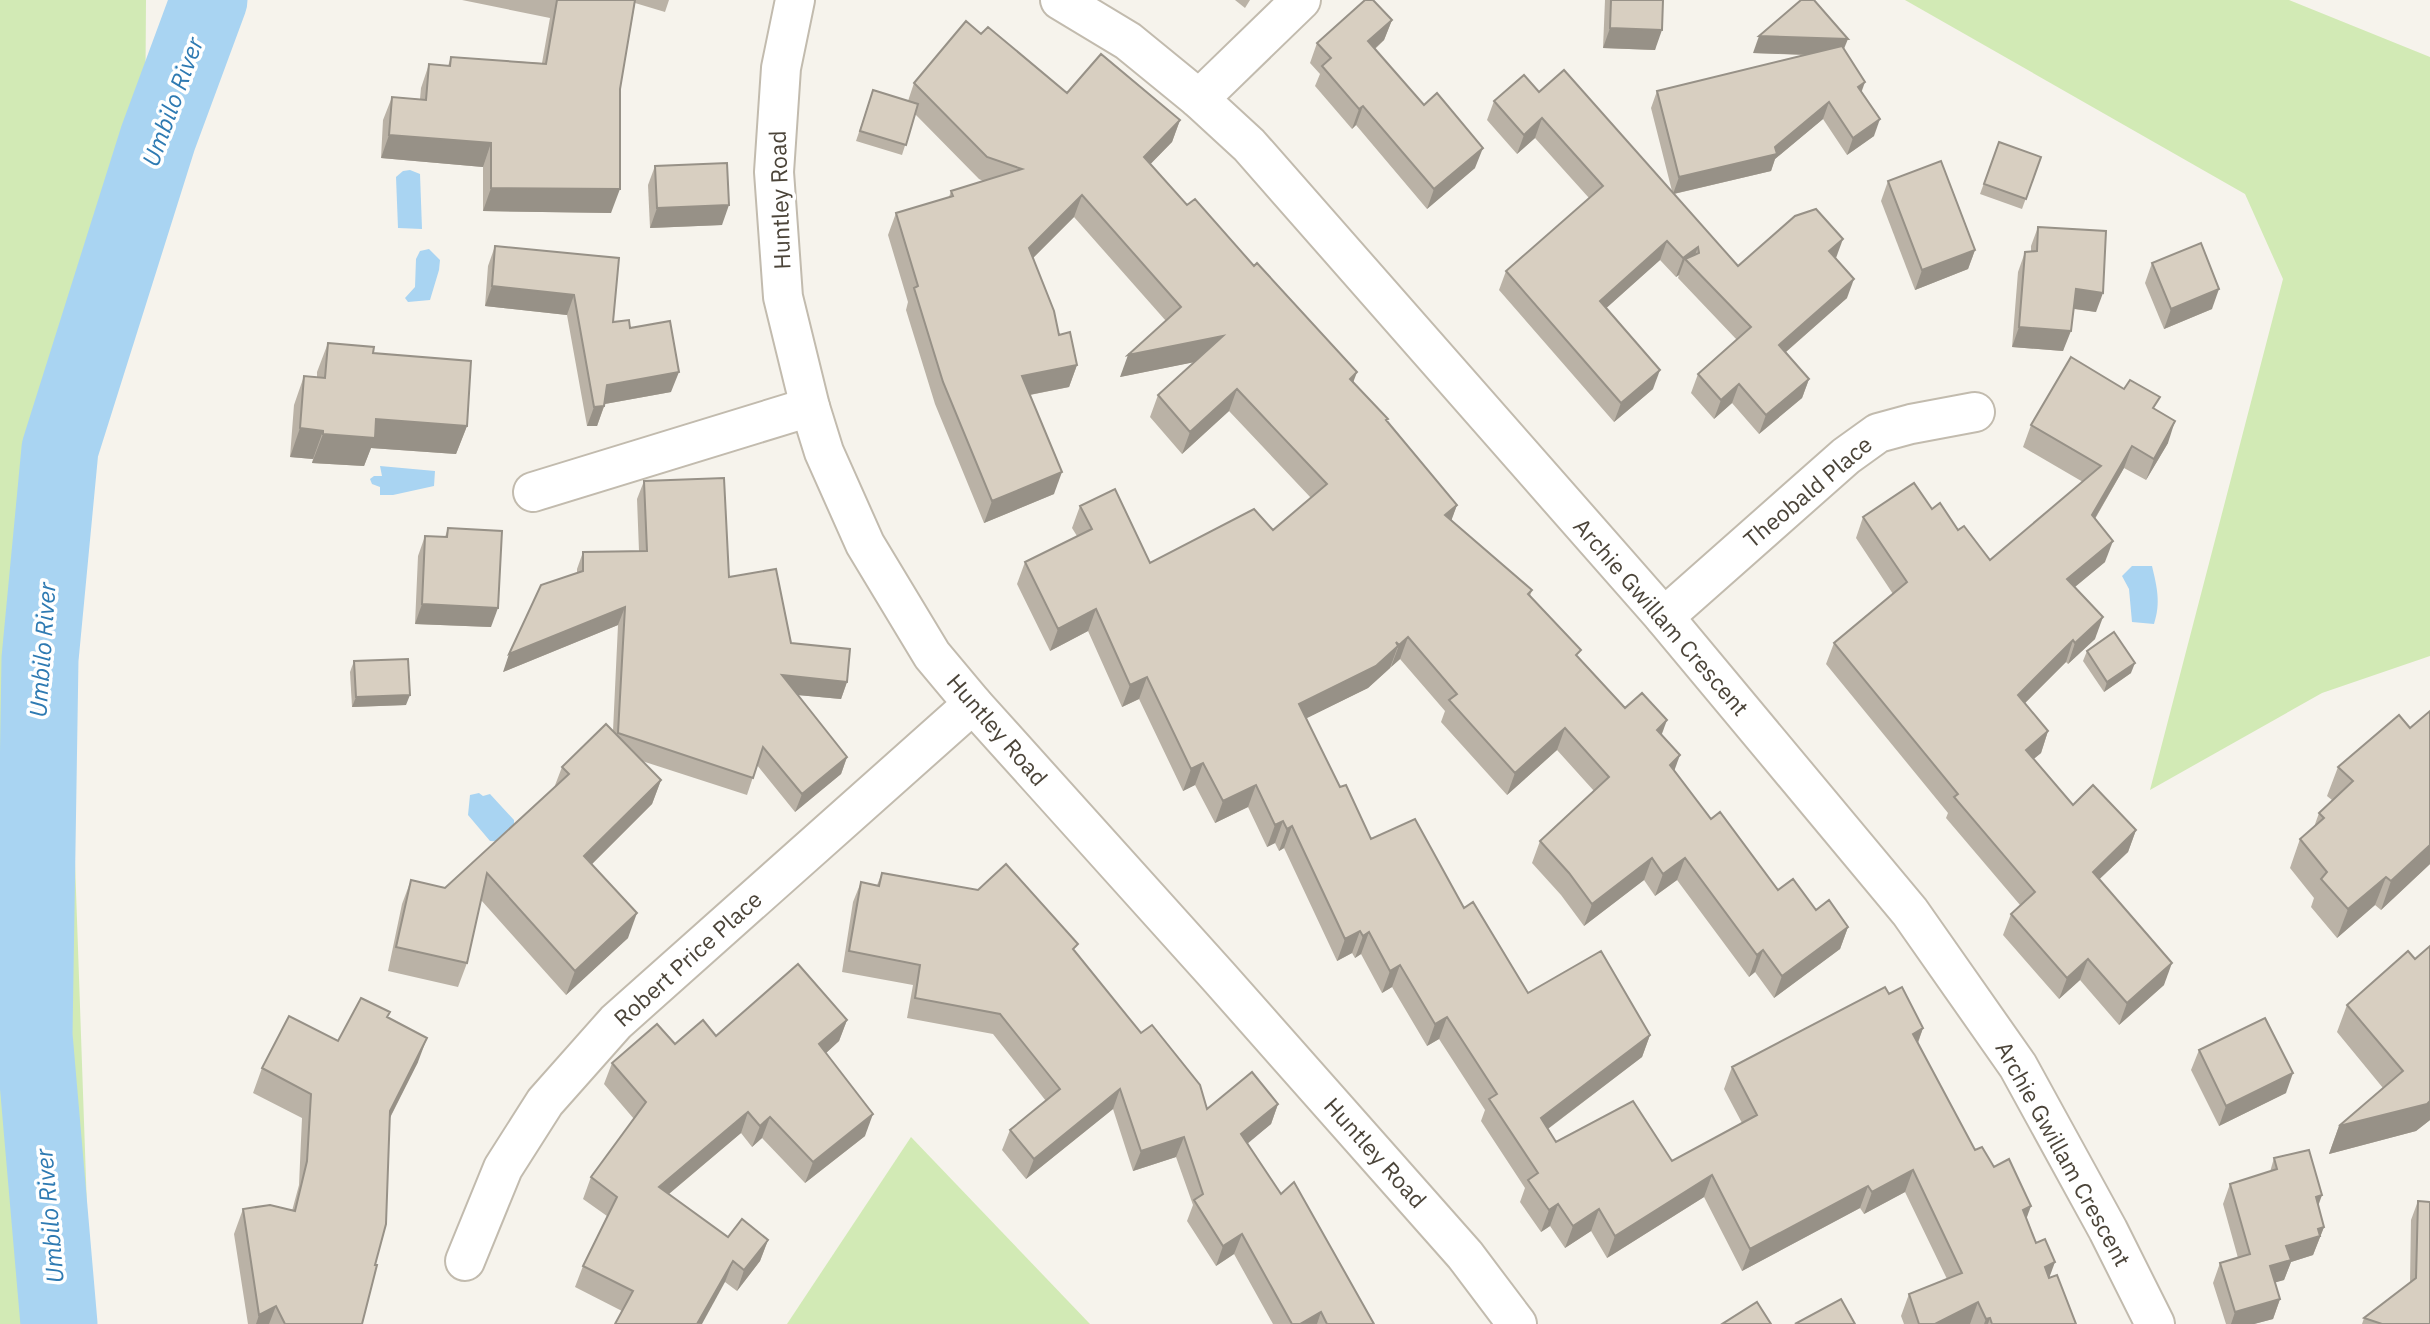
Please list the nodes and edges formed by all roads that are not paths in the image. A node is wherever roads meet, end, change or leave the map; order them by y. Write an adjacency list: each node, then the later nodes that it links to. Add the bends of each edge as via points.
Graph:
1 (794, 0): 5 (street, Huntley Road, via 781,68 774,172 783,297)
2 (1060, 0): 4 (street, Archie Gwillam Crescent, via 1128,41)
3 (1301, 0): 4 (street)
4 (1199, 99): 8 (street, Archie Gwillam Crescent, via 1249,145)
5 (810, 407): 7 (street); 9 (street, Huntley Road, via 824,452 865,544 932,655)
6 (1975, 412): 8 (street, Theobald Place, via 1878,433)
7 (533, 492)
8 (1664, 617): 12 (street, Archie Gwillam Crescent, via 1910,912 2018,1066)
9 (973, 704): 10 (street, Robert Price Place, via 616,1022 545,1102 503,1168); 11 (street, Huntley Road, via 1465,1255)
10 (465, 1261)
11 (1517, 1324)
12 (2155, 1324)

